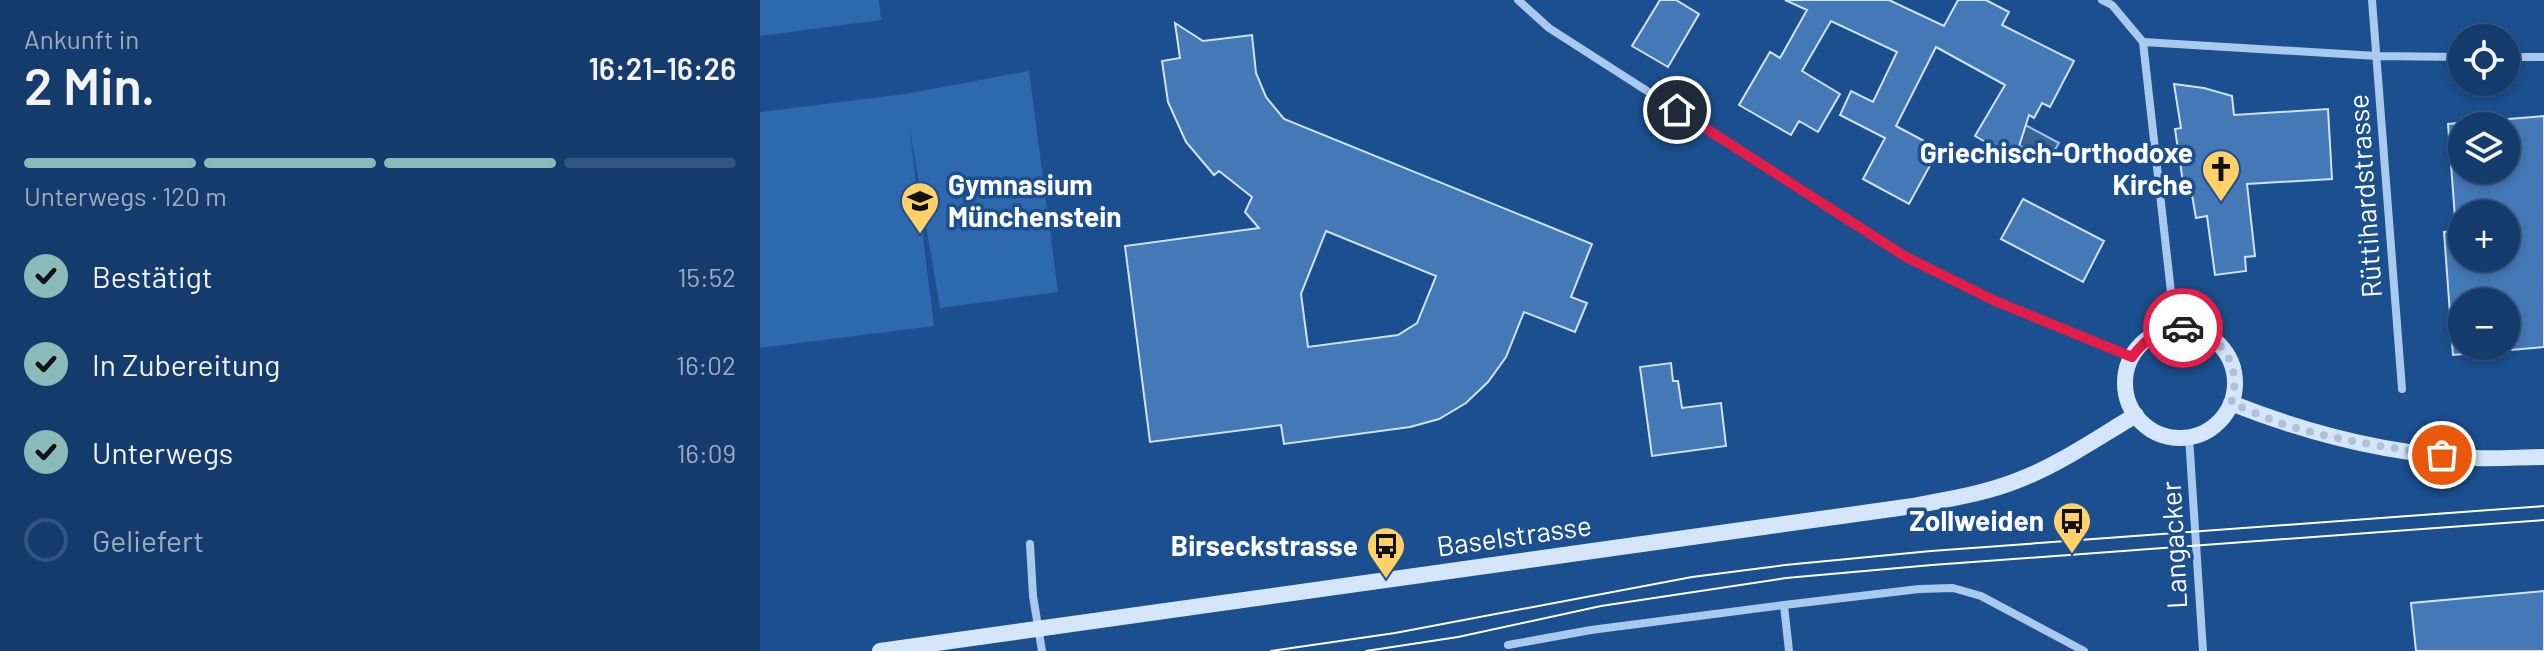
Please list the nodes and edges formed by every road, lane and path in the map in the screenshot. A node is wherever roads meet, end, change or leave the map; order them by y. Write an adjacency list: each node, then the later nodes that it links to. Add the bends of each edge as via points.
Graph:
1 (1518, 0): 11 (street, via 1549,28 1906,257 1995,301)
2 (2102, 0): 4 (street)
3 (2372, 0): 6 (street, Rüttihardstrasse)
4 (2111, 2): 5 (street)
5 (2143, 42): 6 (street); 10 (street)
6 (2377, 56): 7 (street); 12 (street, Rüttihardstrasse)
7 (2448, 57)
8 (2520, 57): 9 (street)
9 (2544, 57)
10 (2175, 328): 11 (main road, via 2151,337); 13 (main road, via 2204,333 2224,351 2235,376)
11 (2132, 357): 14 (main road, via 2125,384)
12 (2402, 389)
13 (2231, 403): 15 (main road, via 2214,426); 16 (main road, via 2305,430 2417,453)
14 (2136, 415): 15 (main road, via 2159,433); 19 (main road, Baselstrasse, via 2046,468 1981,493)
15 (2189, 437): 25 (street, Langacker)
16 (2544, 457)
17 (1030, 544): 19 (street)
18 (1784, 605): 20 (street); 23 (street); 24 (street, via 1953,588 1981,596)
19 (1039, 629): 21 (main road, Baselstrasse); 22 (street)
20 (1508, 645)
21 (880, 651)
22 (1042, 651)
23 (1789, 651)
24 (2084, 651)
25 (2203, 651)

